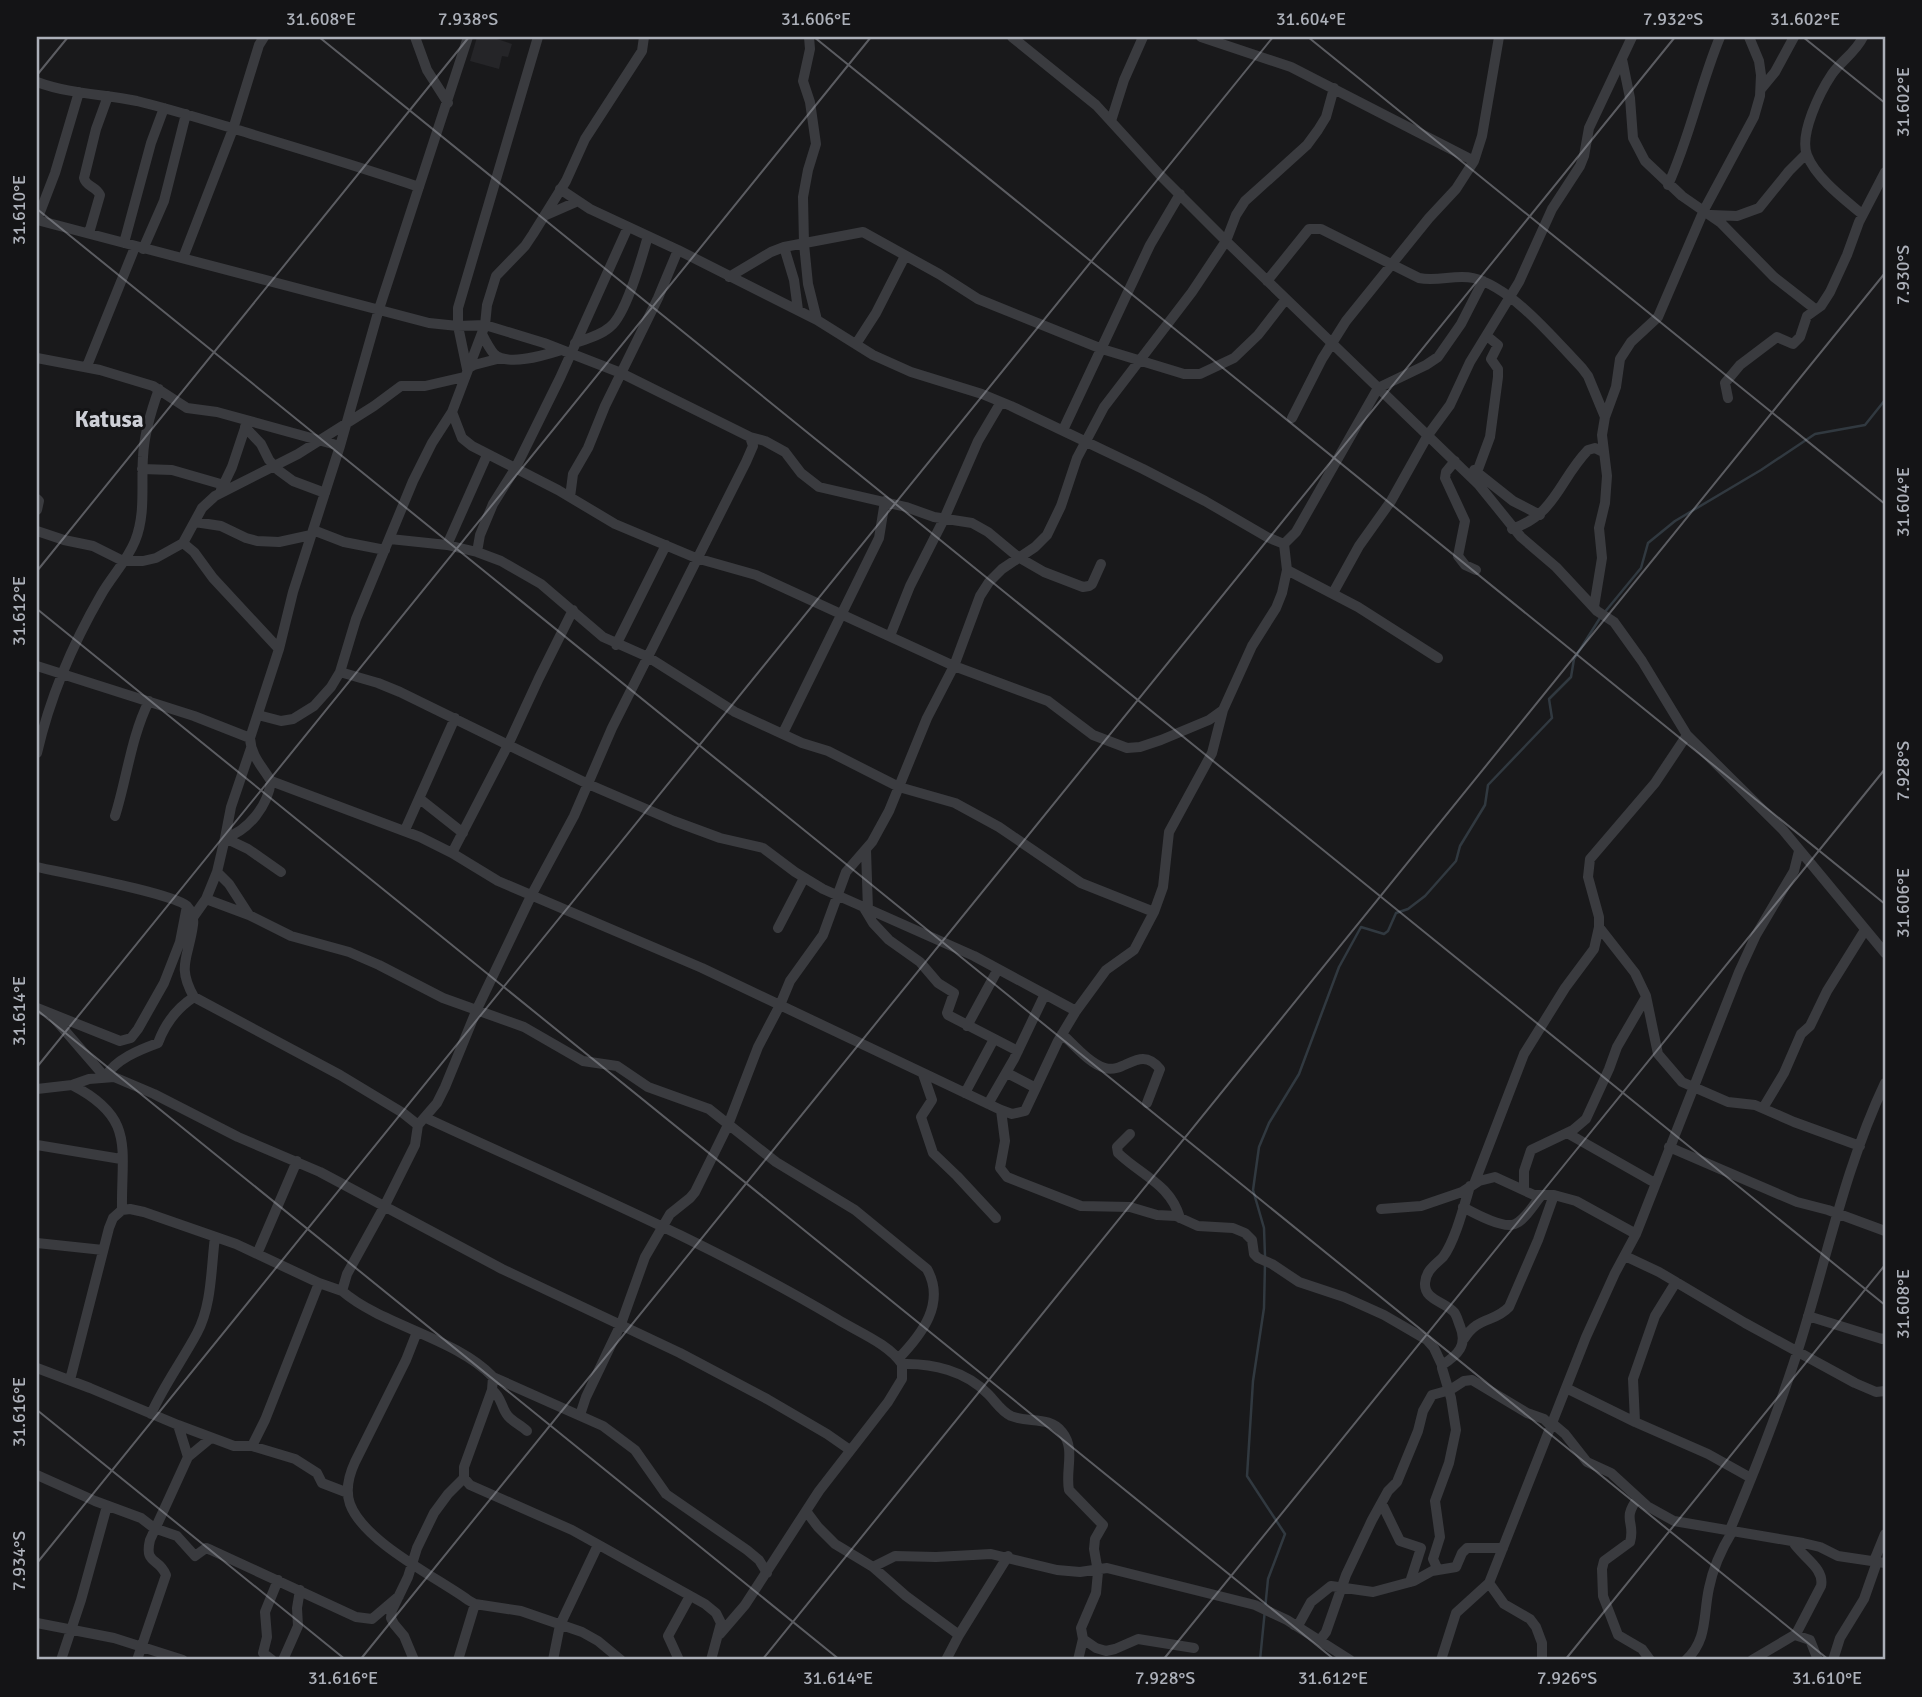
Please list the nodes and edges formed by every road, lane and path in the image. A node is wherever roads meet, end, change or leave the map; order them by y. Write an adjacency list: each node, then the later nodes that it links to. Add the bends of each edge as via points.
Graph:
1 (264, 37): 26 (street)
2 (415, 37): 22 (street, via 427,70)
3 (468, 37): 22 (street)
4 (538, 37): 60 (street, via 459,299)
5 (644, 37): 32 (street, via 642,51 584,139)
6 (809, 37): 44 (street, via 803,81 816,144 803,197)
7 (1012, 37): 25 (street)
8 (1143, 37): 25 (street)
9 (1201, 37): 18 (street, via 1291,67)
10 (1499, 37): 28 (street)
11 (1632, 37): 16 (street)
12 (1720, 37): 30 (street)
13 (1749, 37): 19 (street, via 1759,61)
14 (1794, 37): 19 (street)
15 (1863, 37): 27 (street, via 1832,75 1817,103 1805,143)
16 (1622, 59): 30 (street, via 1633,138 1645,161); 55 (street, via 1589,128 1580,166 1552,209)
17 (37, 82): 20 (street)
18 (1335, 88): 28 (street); 42 (street, via 1318,130 1245,201)
19 (1761, 89): 35 (street, via 1754,117)
20 (79, 92): 21 (street); 38 (street)
21 (108, 96): 23 (street); 40 (street, via 84,178 100,195)
22 (448, 103): 31 (street)
23 (164, 108): 24 (street); 43 (street)
24 (186, 114): 26 (street); 46 (street, via 162,208)
25 (1111, 121): 33 (street)
26 (233, 129): 31 (street); 49 (street)
27 (1807, 154): 35 (street, via 1759,208 1737,216); 36 (street)
28 (1474, 161): 50 (street, via 1456,189)
29 (1885, 172): 36 (street)
30 (1668, 185): 35 (street)
31 (419, 187): 56 (street)
32 (560, 189): 34 (street); 37 (street)
33 (1180, 194): 42 (street); 66 (street, via 1150,245)
34 (576, 202): 37 (street); 39 (street)
35 (1708, 212): 57 (street, via 1774,277); 79 (street, via 1658,317 1620,359 1615,393)
36 (1862, 214): 57 (street, via 1838,277 1826,300)
37 (542, 217): 61 (street, via 525,246 496,276)
38 (37, 220): 40 (street)
39 (628, 227): 41 (street); 63 (street)
40 (89, 233): 43 (street)
41 (648, 236): 47 (street); 63 (street, via 616,321)
42 (1226, 241): 52 (street); 70 (street)
43 (124, 243): 46 (street)
44 (803, 244): 45 (street); 48 (street, via 863,232); 59 (street)
45 (784, 247): 51 (street); 58 (street)
46 (139, 248): 49 (street); 71 (street)
47 (678, 250): 51 (street); 73 (street)
48 (905, 256): 65 (street); 66 (street, via 978,299)
49 (183, 258): 56 (street)
50 (1391, 264): 52 (street, via 1321,229 1309,229); 53 (street, via 1429,280 1471,277); 64 (street)
51 (729, 276): 58 (street)
52 (1267, 281): 54 (street)
53 (1483, 281): 55 (street); 74 (street, via 1438,357)
54 (1286, 299): 64 (street); 70 (street, via 1242,352 1200,374 1184,374)
55 (1509, 299): 62 (street); 79 (street, via 1582,368)
56 (379, 309): 60 (street); 82 (street)
57 (1815, 309): 76 (street, via 1807,316 1797,342 1777,337 1731,374 1725,383)
58 (797, 310): 59 (street)
59 (817, 320): 65 (street)
60 (458, 326): 61 (street); 72 (street)
61 (483, 330): 67 (street, via 509,331); 69 (street); 72 (street)
62 (1487, 336): 84 (street, via 1450,405); 95 (street, via 1497,345 1491,359 1498,377 1490,437)
63 (575, 343): 67 (street)
64 (1331, 343): 74 (street); 80 (street)
65 (856, 344): 77 (street, via 911,372)
66 (1102, 349): 70 (street); 83 (street)
67 (566, 352): 69 (street); 73 (street); 94 (street)
68 (37, 358): 71 (street)
69 (500, 358): 72 (street, via 474,365)
70 (1139, 360): 87 (street)
71 (87, 366): 75 (street)
72 (465, 373): 78 (street); 82 (street, via 425,386 401,386)
73 (621, 373): 85 (street); 98 (street, via 573,474)
74 (1378, 388): 84 (street); 110 (street, via 1296,533)
75 (159, 389): 81 (street, via 187,408 217,412); 93 (street, via 146,432)
76 (1728, 398)
77 (1001, 402): 83 (street); 103 (street, via 978,441)
78 (452, 412): 90 (street, via 462,438); 108 (street, via 420,466)
79 (1605, 417): 89 (street)
80 (1292, 418)
81 (246, 424): 86 (street); 92 (street); 96 (street)
82 (346, 424): 86 (street); 88 (street)
83 (1063, 430): 87 (street)
84 (1427, 435): 91 (street); 121 (street)
85 (750, 437): 100 (street, via 785,452 819,486); 116 (street, via 753,446)
86 (317, 440): 88 (street); 92 (street)
87 (1085, 440): 110 (street); 115 (street, via 1047,536)
88 (340, 446): 97 (street)
89 (1604, 452): 102 (street, via 1588,450 1555,500); 122 (street, via 1607,476)
90 (487, 456): 94 (street); 111 (street)
91 (1457, 463): 95 (street); 105 (street); 120 (street, via 1445,478 1465,521 1458,556)
92 (273, 466): 96 (street); 97 (street, via 293,481)
93 (142, 469): 96 (street, via 172,470); 117 (street, via 139,529)
94 (515, 469): 98 (street); 114 (street, via 489,512)
95 (1477, 472): 102 (street, via 1513,501)
96 (222, 489): 104 (street, via 206,503)
97 (325, 493): 107 (street)
98 (570, 497): 112 (street)
99 (37, 499): 101 (street)
100 (884, 501): 103 (street); 124 (street, via 879,538)
101 (37, 510)
102 (1540, 514): 105 (street)
103 (944, 519): 115 (street, via 972,523); 125 (street)
104 (195, 522): 107 (street, via 220,526 257,541 279,542); 109 (street)
105 (1512, 529): 122 (street)
106 (37, 531): 117 (street, via 93,546)
107 (312, 533): 113 (street); 127 (street)
108 (390, 539): 111 (street); 113 (street)
109 (183, 544): 117 (street, via 143,561); 127 (street)
110 (1284, 544): 119 (street)
111 (447, 545): 114 (street)
112 (666, 545): 116 (street); 126 (street)
113 (385, 550): 132 (street)
114 (477, 552): 123 (street, via 528,575)
115 (1018, 557): 118 (street, via 1083,587 1092,584); 131 (street, via 980,596)
116 (696, 558): 124 (street, via 756,575); 128 (street)
117 (123, 561): 133 (street)
118 (1101, 564)
119 (1287, 570): 121 (street); 135 (street, via 1276,608 1252,646)
120 (1476, 570)
121 (1333, 593): 129 (street)
122 (1595, 609): 139 (street, via 1617,626)
123 (573, 610): 126 (street); 141 (street)
124 (842, 613): 125 (street); 138 (street)
125 (890, 636): 131 (street)
126 (616, 645): 128 (street)
127 (279, 649): 136 (street)
128 (648, 657): 138 (street, via 720,704); 144 (street)
129 (1438, 658)
130 (37, 666): 133 (street)
131 (954, 666): 135 (street, via 1048,702 1093,735 1127,748 1161,740); 145 (street)
132 (340, 672): 136 (street, via 325,696 304,714 281,721); 137 (street, via 378,683)
133 (61, 673): 134 (street); 142 (street)
134 (149, 701): 140 (street, via 225,727); 147 (street, via 133,741)
135 (1223, 710): 165 (street, via 1212,753 1167,839 1167,871)
136 (258, 715): 140 (street)
137 (455, 718): 141 (street); 146 (street)
138 (783, 733): 145 (street)
139 (1687, 735): 152 (street); 168 (street, via 1655,783 1590,859 1588,877)
140 (250, 743): 143 (street); 150 (street)
141 (508, 745): 144 (street); 149 (street)
142 (37, 753)
143 (271, 781): 148 (street); 150 (street, via 252,820 239,834)
144 (588, 784): 159 (street, via 696,830 763,848); 160 (street)
145 (899, 787): 151 (street); 165 (street, via 955,803 1081,883)
146 (420, 799): 148 (street); 149 (street)
147 (115, 816)
148 (405, 830): 153 (street)
149 (463, 833): 153 (street)
150 (225, 838): 157 (street); 158 (street)
151 (866, 850): 161 (street, via 846,872); 164 (street)
152 (1799, 851): 154 (street); 156 (street)
153 (452, 853): 160 (street, via 498,881)
154 (1812, 864): 156 (street); 170 (street)
155 (37, 867): 163 (street, via 151,893)
156 (1794, 871): 191 (street, via 1756,934)
157 (216, 872): 162 (street); 166 (street)
158 (281, 872)
159 (804, 878): 161 (street); 169 (street)
160 (533, 894): 176 (street); 178 (street)
161 (838, 897): 164 (street); 176 (street, via 823,935 790,981)
162 (206, 899): 166 (street); 167 (street)
163 (187, 906): 167 (street); 180 (street, via 176,955 131,1038 120,1041)
164 (866, 909): 172 (street); 181 (street, via 889,940 954,993 947,1013)
165 (1154, 912): 179 (street, via 1134,950 1106,970)
166 (249, 915): 178 (street, via 300,939 349,952 443,998)
167 (194, 916): 175 (street, via 184,981)
168 (1599, 927): 174 (street, via 1626,959); 209 (street, via 1594,949 1524,1054)
169 (778, 928)
170 (1865, 930): 171 (street); 196 (street, via 1801,1034)
171 (1885, 953)
172 (998, 969): 173 (street); 181 (street)
173 (1045, 994): 179 (street); 184 (street)
174 (1646, 996): 191 (street, via 1658,1055 1687,1086); 201 (street, via 1616,1047 1588,1115 1579,1127)
175 (194, 997): 187 (street, via 163,1029 158,1042 131,1054); 199 (street, via 340,1075)
176 (780, 1005): 185 (street); 200 (street)
177 (37, 1008): 180 (street)
178 (477, 1009): 198 (street, via 445,1087); 200 (street, via 541,1036 583,1061 622,1069 648,1087 709,1110)
179 (1076, 1011): 182 (street)
180 (51, 1015): 187 (street)
181 (967, 1026): 183 (street)
182 (1062, 1034): 190 (street); 194 (street, via 1103,1068 1118,1069 1135,1059 1156,1064 1160,1074)
183 (994, 1039): 184 (street); 193 (street)
184 (1018, 1051): 186 (street)
185 (923, 1073): 193 (street); 218 (street, via 932,1100 921,1117 933,1153)
186 (1007, 1073): 190 (street); 195 (street)
187 (105, 1077): 189 (street); 207 (street, via 154,1094)
188 (1885, 1083): 204 (street)
189 (72, 1085): 192 (street); 206 (street, via 93,1096 117,1122)
190 (1034, 1087): 197 (street, via 1025,1111 1012,1114)
191 (1695, 1088): 196 (street, via 1728,1102); 205 (street)
192 (37, 1089)
193 (965, 1093): 195 (street)
194 (1147, 1103)
195 (988, 1104): 197 (street)
196 (1763, 1108): 204 (street)
197 (1001, 1110): 219 (street, via 1005,1141 1000,1168 1007,1177 1081,1206 1118,1205)
198 (426, 1118): 199 (street); 220 (street)
199 (418, 1125): 213 (street, via 415,1145)
200 (727, 1125): 220 (street, via 695,1192); 237 (street, via 855,1210 927,1269 933,1280 933,1305 918,1339)
201 (1567, 1132): 208 (street); 210 (street, via 1531,1150)
202 (1130, 1134): 219 (street, via 1117,1147 1118,1153 1160,1184)
203 (37, 1144): 206 (street)
204 (1860, 1146): 217 (street)
205 (1669, 1147): 208 (street); 217 (street, via 1797,1202)
206 (121, 1159): 216 (street)
207 (297, 1161): 213 (street); 226 (street)
208 (1655, 1183): 222 (street)
209 (1472, 1185): 210 (street, via 1495,1177); 214 (street); 215 (street, via 1421,1206)
210 (1524, 1190): 212 (street)
211 (1554, 1195): 212 (street); 222 (street, via 1590,1207); 235 (street, via 1508,1307 1476,1324)
212 (1541, 1196): 214 (street, via 1513,1225)
213 (384, 1207): 230 (street); 232 (street, via 536,1286)
214 (1463, 1207): 235 (street, via 1446,1251 1428,1272 1424,1286 1432,1298 1455,1313)
215 (1381, 1209)
216 (122, 1210): 223 (street, via 144,1212); 225 (street, via 113,1218)
217 (1838, 1214): 221 (street); 231 (street)
218 (996, 1218)
219 (1180, 1218): 238 (street, via 1198,1226 1245,1233 1258,1258 1299,1282 1384,1315 1431,1344)
220 (662, 1227): 232 (street, via 638,1273); 237 (street, via 807,1301)
221 (1885, 1231)
222 (1636, 1234): 227 (street)
223 (215, 1237): 226 (street); 246 (street, via 203,1317)
224 (37, 1243): 225 (street)
225 (103, 1250): 241 (street)
226 (257, 1254): 229 (street)
227 (1625, 1256): 228 (street); 242 (street)
228 (1676, 1282): 236 (street); 248 (street, via 1656,1316 1633,1379)
229 (319, 1283): 230 (street); 253 (street)
230 (342, 1291): 233 (street)
231 (1808, 1316): 234 (street); 236 (street)
232 (621, 1324): 247 (street); 254 (street, via 767,1399)
233 (417, 1332): 240 (street); 259 (street, via 348,1478)
234 (1885, 1338)
235 (1464, 1339): 238 (street, via 1456,1356)
236 (1797, 1350): 245 (street, via 1855,1383); 258 (street)
237 (900, 1361): 254 (street, via 902,1379); 276 (street, via 949,1370 986,1392 1009,1415 1059,1428 1070,1450 1069,1490 1102,1525 1095,1539)
238 (1443, 1365): 244 (street)
239 (37, 1368): 241 (street)
240 (493, 1377): 243 (street); 247 (street)
241 (70, 1380): 246 (street)
242 (1566, 1388): 248 (street); 249 (street)
243 (492, 1390): 251 (street, via 505,1413); 257 (street)
244 (1449, 1390): 249 (street, via 1472,1380); 261 (street, via 1430,1398 1406,1463); 277 (street, via 1456,1430 1435,1501 1440,1537 1433,1559)
245 (1885, 1391)
246 (151, 1414): 250 (street)
247 (580, 1415): 278 (street, via 629,1445 666,1494 753,1555)
248 (1635, 1422): 258 (street)
249 (1551, 1424): 260 (street, via 1587,1462 1611,1473); 271 (street)
250 (177, 1425): 252 (street); 255 (street)
251 (527, 1431)
252 (211, 1438): 253 (street); 255 (street)
253 (252, 1446): 259 (street, via 295,1459 317,1473 322,1483)
254 (850, 1450): 264 (street)
255 (188, 1457): 263 (street)
256 (37, 1475): 262 (street)
257 (464, 1478): 270 (street, via 477,1489); 274 (street, via 435,1513)
258 (1751, 1478): 267 (street)
259 (348, 1493): 274 (street, via 361,1521)
260 (1638, 1498): 267 (street, via 1674,1521); 315 (street, via 1629,1511 1629,1542 1602,1565 1603,1596 1618,1635 1642,1649)
261 (1382, 1504): 280 (street, via 1400,1541 1421,1548); 282 (street)
262 (107, 1506): 265 (street); 290 (street)
263 (164, 1508): 265 (street); 266 (street)
264 (806, 1511): 275 (street, via 835,1544); 278 (street)
265 (141, 1518): 266 (street)
266 (155, 1528): 279 (street, via 177,1536 195,1556 206,1548); 296 (street, via 147,1551 166,1575)
267 (1730, 1532): 269 (street); 316 (street, via 1713,1572 1701,1639)
268 (1885, 1534): 273 (street)
269 (1793, 1542): 273 (street); 293 (street, via 1823,1578)
270 (598, 1545): 285 (street); 288 (street)
271 (1503, 1548): 277 (street, via 1466,1548 1456,1567); 281 (street)
272 (1007, 1556): 275 (street, via 895,1556); 276 (street, via 1057,1570); 292 (street)
273 (1879, 1562): 319 (street)
274 (412, 1563): 284 (street); 286 (street)
275 (873, 1567): 292 (street)
276 (1097, 1569): 289 (street, via 1225,1596 1265,1609); 294 (street, via 1096,1593 1081,1628)
277 (1438, 1570): 280 (street)
278 (767, 1573): 291 (street)
279 (278, 1580): 283 (street); 299 (street, via 265,1612 263,1653)
280 (1410, 1583): 282 (street, via 1373,1592)
281 (1489, 1583): 313 (street, via 1456,1613); 314 (street, via 1504,1604 1536,1627)
282 (1342, 1586): 289 (street, via 1328,1588); 295 (street)
283 (300, 1590): 284 (street, via 366,1619 377,1616); 303 (street, via 298,1626)
284 (399, 1596): 304 (street, via 391,1618)
285 (690, 1596): 291 (street, via 716,1613); 308 (street, via 668,1636)
286 (475, 1604): 288 (street, via 504,1607); 305 (street)
287 (37, 1623): 290 (street)
288 (560, 1625): 306 (street); 307 (street, via 593,1638)
289 (1294, 1625): 295 (street)
290 (71, 1628): 296 (street); 300 (street)
291 (720, 1634): 309 (street)
292 (959, 1634): 310 (street)
293 (1795, 1635): 317 (street); 318 (street, via 1810,1640)
294 (1083, 1639): 297 (street, via 1106,1651 1138,1639); 311 (street)
295 (1320, 1640): 312 (street)
296 (142, 1647): 298 (street); 301 (street)
297 (1194, 1648)
298 (165, 1658): 302 (street)
299 (267, 1659)
300 (61, 1660)
301 (137, 1660)
302 (183, 1660)
303 (283, 1660)
304 (414, 1660)
305 (458, 1660)
306 (553, 1660)
307 (621, 1660)
308 (680, 1660)
309 (711, 1660)
310 (946, 1660)
311 (1078, 1660)
312 (1350, 1660)
313 (1441, 1660)
314 (1542, 1660)
315 (1650, 1660)
316 (1686, 1660)
317 (1752, 1660)
318 (1818, 1660)
319 (1833, 1660)

